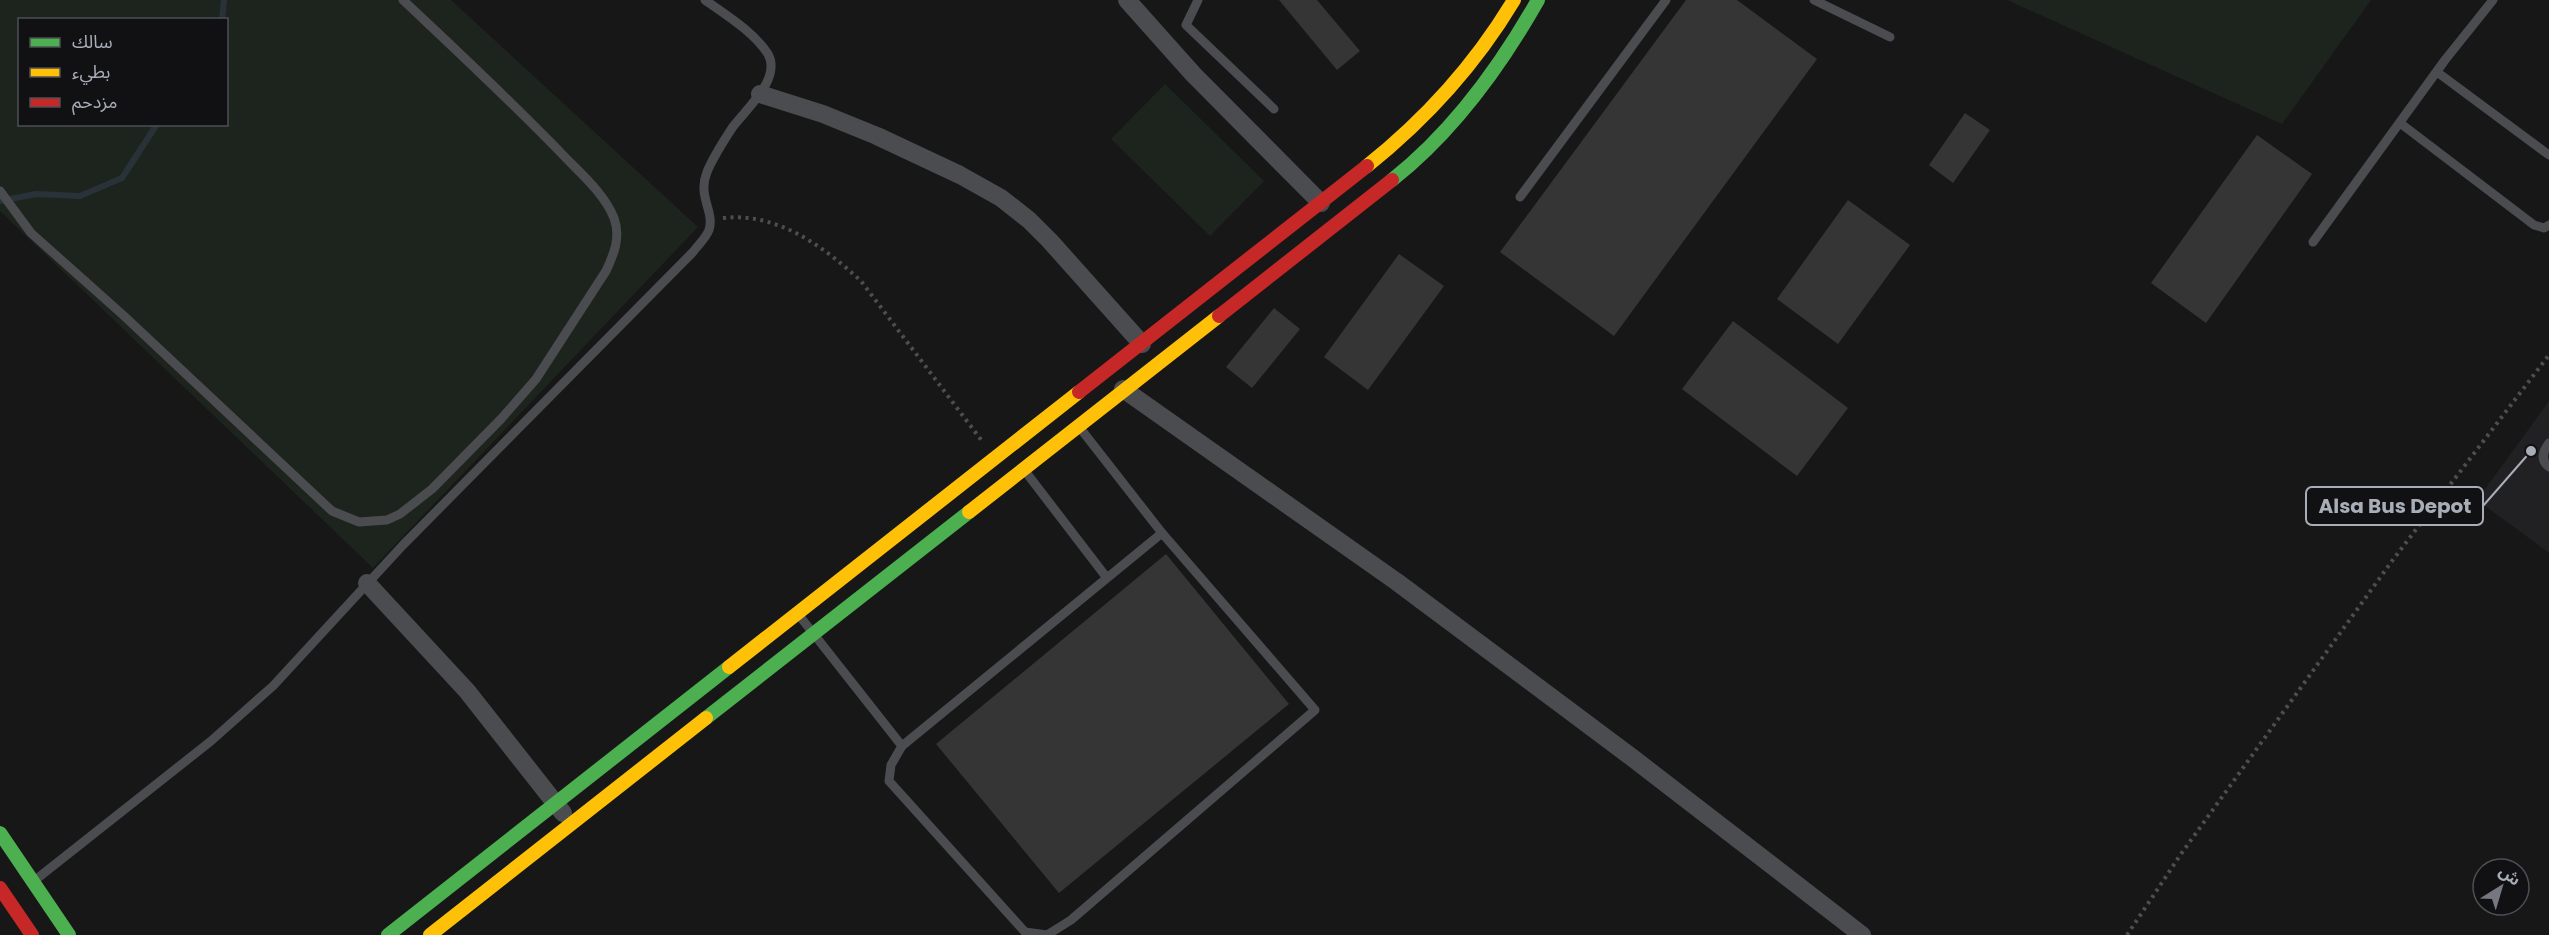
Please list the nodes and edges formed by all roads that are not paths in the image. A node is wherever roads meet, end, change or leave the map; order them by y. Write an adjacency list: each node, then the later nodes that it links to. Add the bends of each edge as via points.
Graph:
1 (403, 0): 16 (lane, via 591,185 610,211 617,237 606,271 536,379 432,489 400,514 380,521 359,522 332,511 31,234)
2 (705, 0): 12 (lane, via 745,30 768,54 771,70)
3 (1127, 0): 18 (street)
4 (1198, 0): 13 (lane, via 1186,25)
5 (1514, 0): 18 (street, via 1487,43 1444,97 1396,143)
6 (1538, 0): 22 (street, via 1476,95 1415,160)
7 (1666, 0): 17 (lane)
8 (1814, 0): 10 (lane)
9 (2493, 0): 11 (lane)
10 (1890, 37)
11 (2437, 72): 14 (lane); 15 (lane)
12 (760, 94): 21 (street, via 877,136 1001,198 1050,241); 29 (lane, via 733,127 707,172 703,186 710,220 706,236)
13 (1274, 109)
14 (2400, 123): 19 (lane, via 2534,225); 20 (lane)
15 (2549, 156)
16 (0, 191)
17 (1520, 197)
18 (1321, 202): 21 (street)
19 (2549, 225)
20 (2313, 242)
21 (1142, 344): 23 (street)
22 (1123, 389): 23 (street); 42 (street, via 1398,582)
23 (1070, 415): 25 (street); 25 (street); 27 (lane)
24 (2549, 443): 26 (lane, via 2543,459)
25 (1015, 458): 28 (lane); 30 (street, via 995,458); 31 (street)
26 (2549, 467)
27 (1162, 533): 28 (lane); 32 (lane, via 1315,710 1071,920 1047,935 1025,932 889,781 891,765)
28 (1107, 578): 32 (lane)
29 (367, 583): 33 (street, via 467,691); 36 (lane, via 293,666 248,709)
30 (798, 613): 31 (lane); 33 (street)
31 (815, 633): 32 (lane); 34 (street)
32 (902, 746)
33 (556, 803): 34 (street); 40 (street)
34 (572, 824): 41 (street)
35 (0, 833): 36 (street)
36 (34, 881): 39 (street)
37 (0, 888): 38 (street)
38 (32, 935)
39 (69, 935)
40 (388, 935)
41 (430, 935)
42 (1862, 935)

